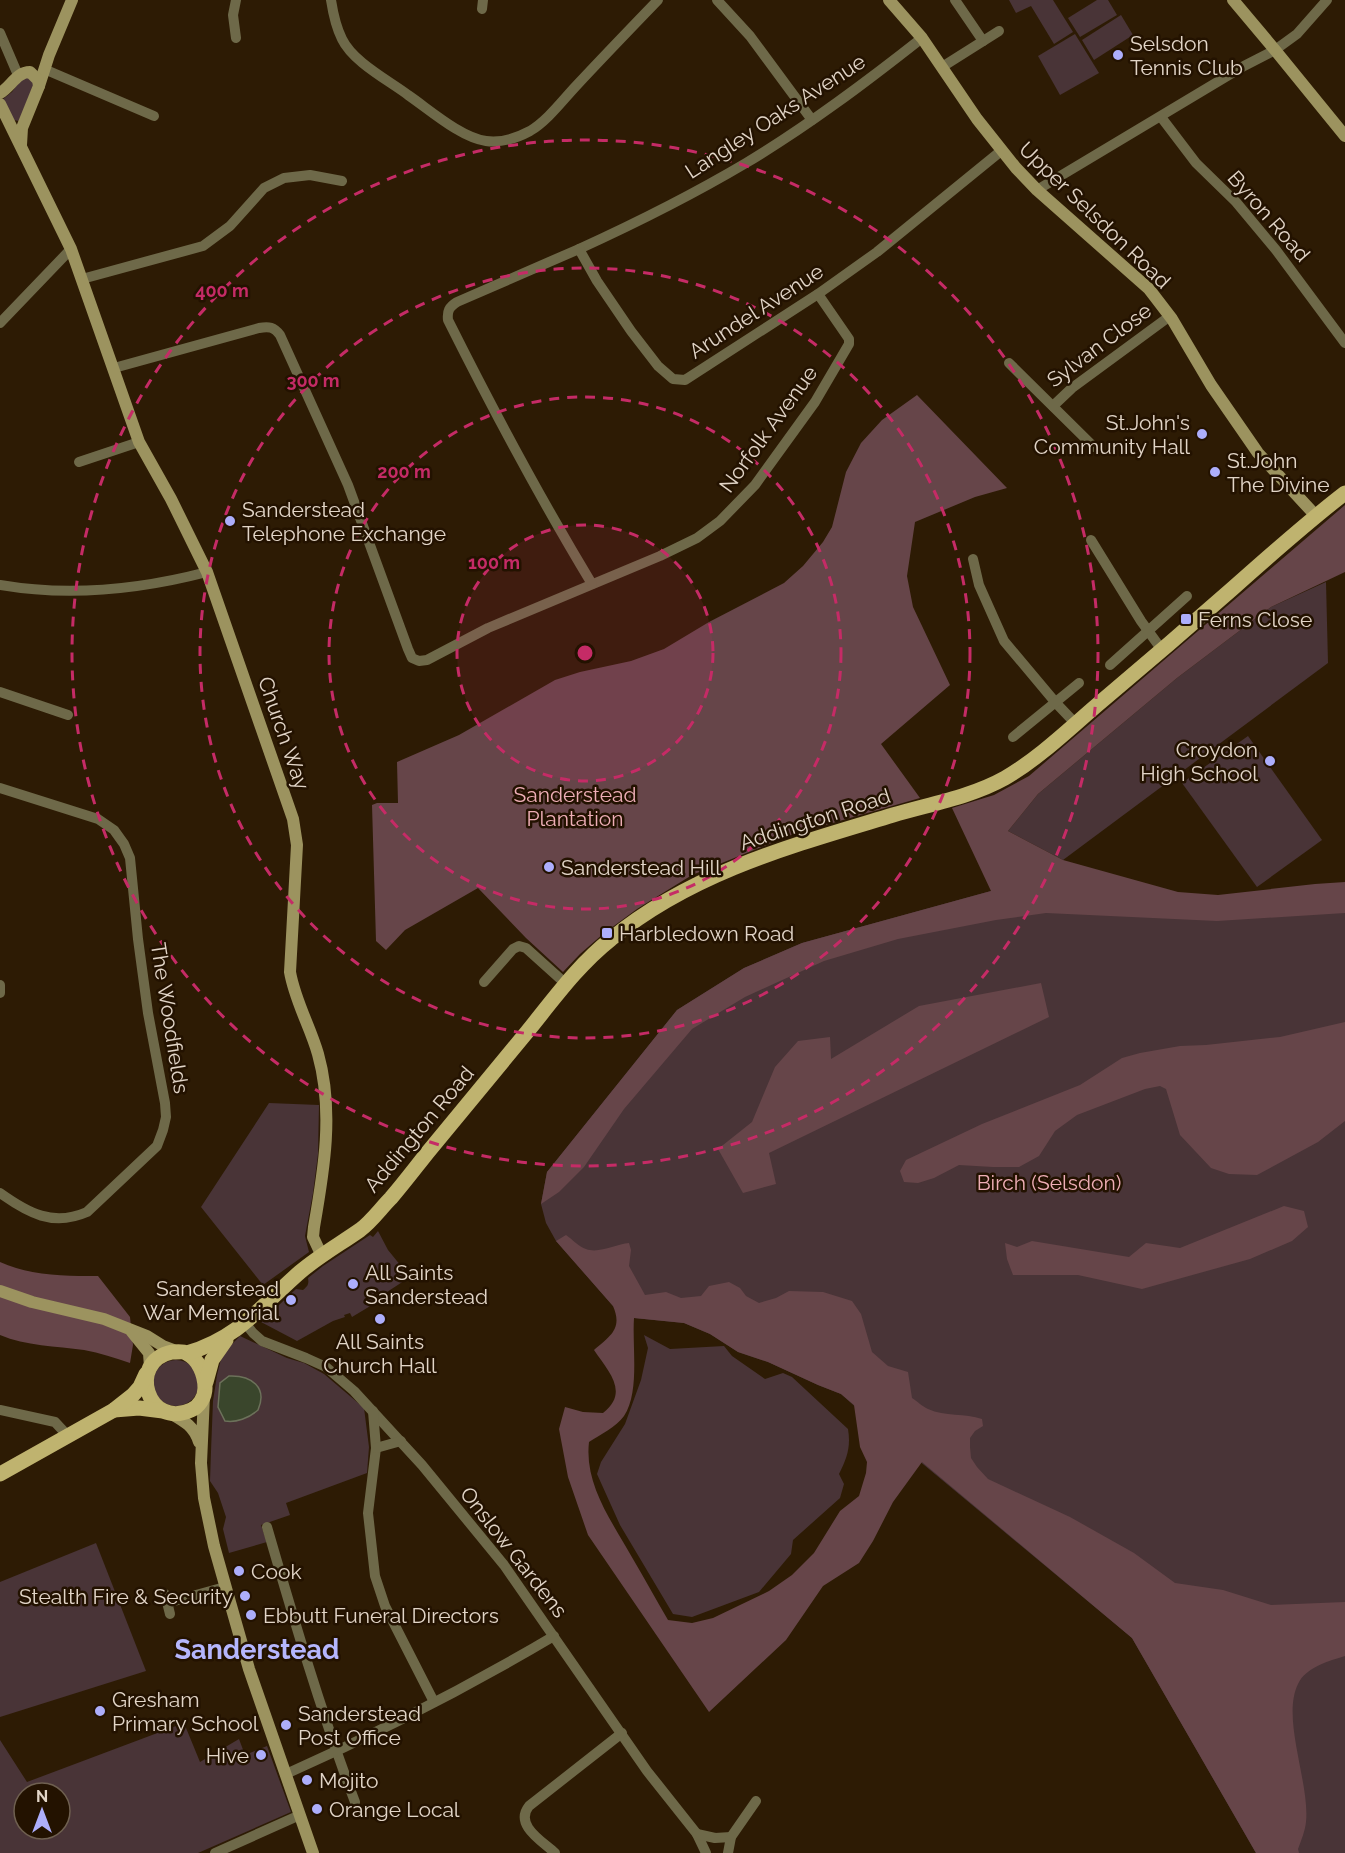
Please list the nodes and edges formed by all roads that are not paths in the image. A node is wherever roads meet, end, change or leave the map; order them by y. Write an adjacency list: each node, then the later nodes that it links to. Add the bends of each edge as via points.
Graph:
1 (72, 0): 16 (street)
2 (236, 0): 12 (street)
3 (331, 0): 4 (street, via 335,22 351,53 440,118 486,141 516,138 532,130)
4 (658, 0)
5 (717, 0): 27 (street, via 750,36)
6 (890, 0): 13 (street, Upper Selsdon Road)
7 (955, 0): 14 (street)
8 (1233, 0): 15 (street)
9 (1327, 0): 15 (street, via 1297,34)
10 (999, 31): 14 (street)
11 (0, 33): 19 (street)
12 (236, 38)
13 (922, 38): 17 (street, Upper Selsdon Road); 27 (street, Langley Oaks Avenue)
14 (983, 41): 17 (street)
15 (1275, 50): 24 (street); 28 (street)
16 (49, 55): 18 (street); 19 (street, via 40,65)
17 (942, 67): 30 (street, Upper Selsdon Road)
18 (44, 69): 20 (street); 23 (street)
19 (21, 74): 20 (street, via 35,75); 21 (street)
20 (39, 86): 25 (street)
21 (0, 93)
22 (0, 104): 26 (street, Church Way)
23 (154, 116)
24 (1161, 117): 32 (street); 39 (street, Byron Road, via 1276,250)
25 (26, 118): 26 (street, via 16,125); 29 (street)
26 (7, 120): 29 (street, Church Way)
27 (812, 120): 34 (street, Langley Oaks Avenue, via 697,190)
28 (1345, 136)
29 (21, 147): 33 (street, Church Way)
30 (1001, 151): 32 (street, Upper Selsdon Road); 36 (street, Arundel Avenue)
31 (342, 181): 35 (street, via 310,175 284,178 264,188 230,226 203,246)
32 (1037, 190): 37 (street, Upper Selsdon Road, via 1149,290)
33 (71, 249): 35 (street, Church Way); 38 (street)
34 (579, 249): 36 (street, Arundel Avenue, via 651,358 673,379 685,380 695,375); 51 (street, via 457,302 447,312 519,460)
35 (82, 279): 41 (street, Church Way)
36 (819, 294): 51 (street, Norfolk Avenue, via 849,344 815,402 755,485 697,538)
37 (1170, 316): 42 (street, Sylvan Close); 47 (street, Upper Selsdon Road, via 1258,453)
38 (0, 322)
39 (1345, 343)
40 (1009, 363): 42 (street, Sylvan Close)
41 (114, 368): 43 (street, Church Way); 51 (street, Norfolk Avenue, via 259,328 276,329 348,485 412,658 427,660 488,628)
42 (1053, 406): 44 (street, Sylvan Close)
43 (140, 442): 45 (street); 50 (street, Church Way)
44 (1094, 447)
45 (79, 462)
46 (1345, 493): 47 (main road, Addington Road)
47 (1316, 516): 55 (main road, Addington Road)
48 (1091, 540): 54 (street)
49 (973, 559): 59 (street, via 979,585 1004,641)
50 (207, 572): 52 (street, via 134,588 82,592); 69 (street, Church Way, via 275,764 297,845 290,972 324,1082 325,1154 313,1237)
51 (592, 584)
52 (0, 585)
53 (1187, 596): 54 (street)
54 (1149, 632): 55 (street); 56 (street)
55 (1162, 650): 61 (main road, Addington Road)
56 (1110, 665)
57 (1079, 682): 59 (street)
58 (0, 692): 60 (street)
59 (1056, 703): 61 (street); 62 (street)
60 (68, 715)
61 (1075, 723): 65 (main road, Addington Road, via 1003,779 799,843 696,884 611,938)
62 (1013, 737)
63 (0, 788): 68 (street, The Woodfields, via 98,819 114,830 124,844 130,858 145,992 165,1103 157,1146 87,1212 73,1218 36,1215)
64 (484, 982): 65 (street, via 519,946)
65 (566, 984): 69 (main road, Addington Road, via 393,1195 363,1228)
66 (0, 985): 67 (street)
67 (0, 993)
68 (0, 1193)
69 (321, 1254): 71 (main road, Addington Road)
70 (0, 1291): 72 (street)
71 (240, 1327): 73 (main road, via 210,1346); 75 (main road, via 212,1360); 78 (street, Onslow Gardens, via 262,1341 326,1367)
72 (129, 1328): 73 (street); 74 (street, via 149,1353)
73 (183, 1353): 74 (main road, via 167,1353); 75 (main road, via 204,1374)
74 (149, 1369): 77 (main road, via 140,1387); 79 (main road, via 149,1396 154,1405)
75 (205, 1392): 79 (main road, via 192,1410); 83 (street)
76 (0, 1410): 80 (street, via 56,1422)
77 (114, 1410): 79 (main road); 80 (main road)
78 (373, 1411): 81 (street, Onslow Gardens); 82 (street)
79 (166, 1412): 83 (street, via 193,1428)
80 (68, 1436): 84 (main road)
81 (400, 1441): 82 (street); 88 (street, Onslow Gardens, via 504,1565)
82 (376, 1448): 89 (street, via 368,1513 375,1576 385,1606)
83 (201, 1449): 86 (street, via 208,1521)
84 (0, 1474)
85 (267, 1527): 91 (street)
86 (225, 1587): 87 (street); 92 (street)
87 (167, 1604)
88 (554, 1636): 89 (street); 90 (street, Onslow Gardens)
89 (434, 1702): 91 (street)
90 (622, 1733): 96 (street, Onslow Gardens); 100 (street, via 524,1812 526,1827)
91 (336, 1751): 92 (street); 94 (street)
92 (286, 1774): 95 (street)
93 (756, 1801): 97 (street)
94 (355, 1802)
95 (300, 1815): 98 (street); 99 (street)
96 (697, 1834): 97 (street); 101 (street, Onslow Gardens)
97 (731, 1837): 102 (street)
98 (215, 1853)
99 (314, 1853)
100 (555, 1853)
101 (706, 1853)
102 (728, 1853)

